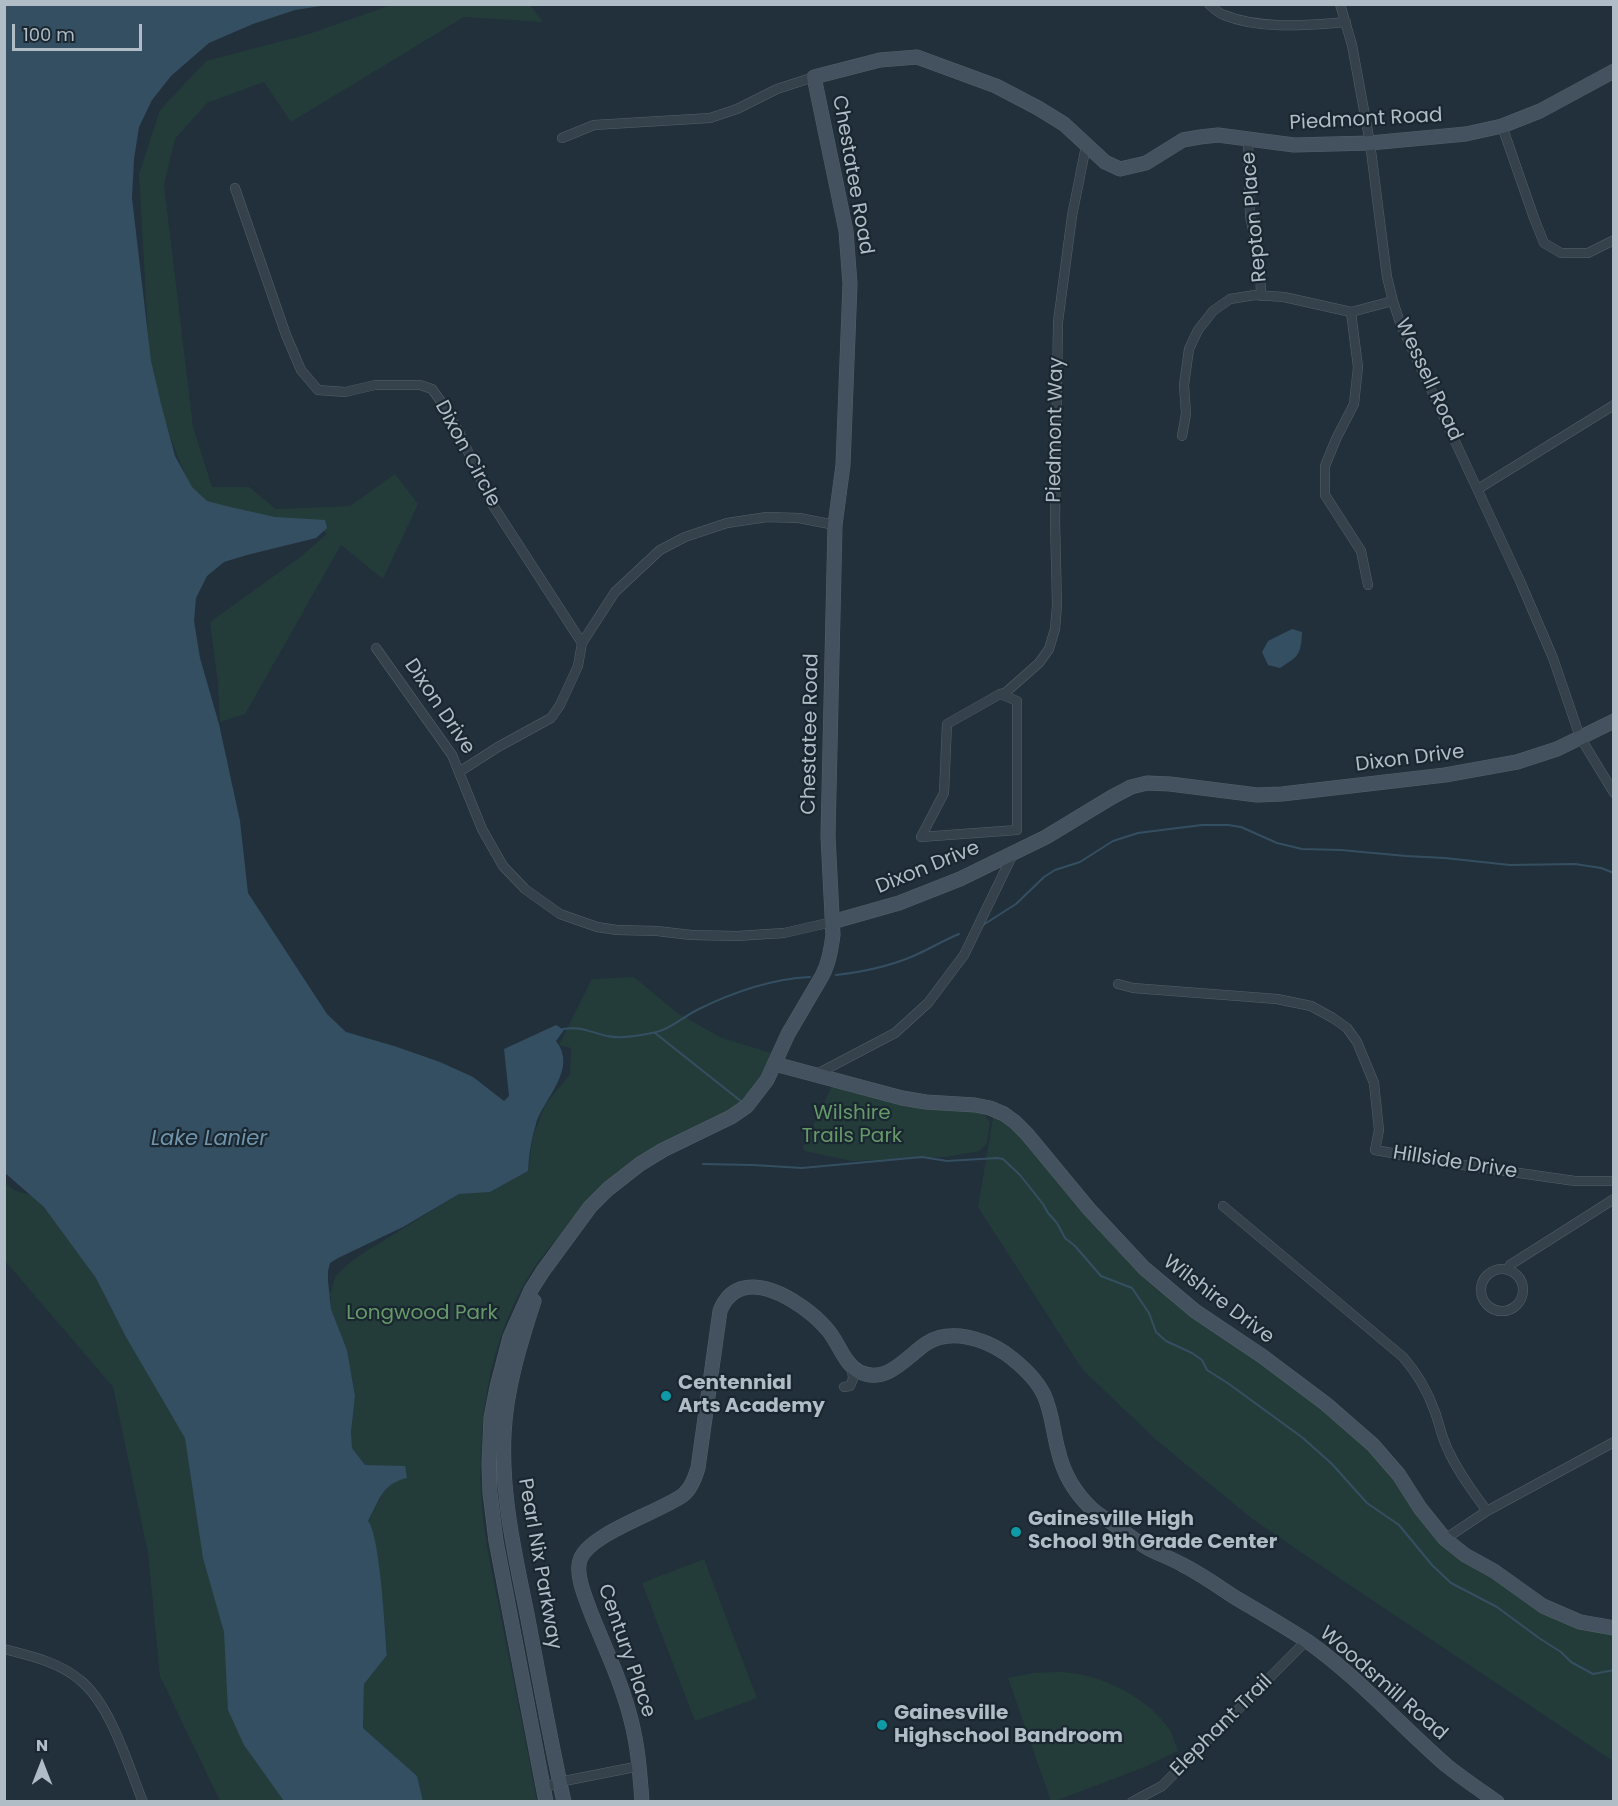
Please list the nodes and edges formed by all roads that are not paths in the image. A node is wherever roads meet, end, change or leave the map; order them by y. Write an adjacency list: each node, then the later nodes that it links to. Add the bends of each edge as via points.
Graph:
1 (1209, 4): 3 (street, via 1222,15 1254,23)
2 (1340, 4): 3 (street, Wessell Road)
3 (1346, 22): 9 (street, Wessell Road)
4 (1614, 71): 6 (street, Piedmont Road, via 1540,111)
5 (814, 77): 7 (street, via 710,118 594,125); 10 (street, Piedmont Road, via 880,60 917,57 996,86 1064,124); 19 (street, Chestatee Road, via 846,231 850,284 843,465)
6 (1502, 126): 9 (street, Piedmont Road, via 1466,134); 12 (street, via 1544,243 1561,253 1588,253)
7 (562, 138)
8 (1248, 139): 9 (street, Piedmont Road, via 1294,145); 10 (street, Piedmont Road, via 1218,135 1183,140 1146,163 1120,169); 13 (street, Repton Place, via 1250,216 1260,263)
9 (1370, 143): 14 (street, Wessell Road)
10 (1086, 146): 23 (street, Piedmont Way, via 1072,216 1058,334 1055,629 1049,649 1039,663)
11 (236, 188): 21 (street, Dixon Circle, via 301,370 318,390 345,392 375,385 420,385 432,389 460,434 492,504)
12 (1614, 240)
13 (1261, 296): 15 (street, via 1284,297); 17 (street, via 1230,299 1213,311 1198,330 1189,349)
14 (1393, 302): 15 (street); 18 (street, Wessell Road)
15 (1351, 312): 20 (street, via 1358,367 1354,404 1325,466 1325,495 1361,551)
16 (1614, 405): 18 (street)
17 (1182, 436)
18 (1478, 489): 25 (street, Wessell Road, via 1553,658)
19 (835, 525): 21 (street, via 767,517 727,523 685,537 660,550 615,592); 29 (street, Chestatee Road, via 828,836)
20 (1368, 585)
21 (582, 643): 26 (street, via 578,666 551,718)
22 (376, 648): 26 (street, Dixon Drive, via 452,755)
23 (1000, 694): 23 (street, Piedmont Way, via 947,724 944,793 921,837 1017,830 1017,701)
24 (1614, 721): 25 (street, Dixon Drive)
25 (1580, 737): 27 (street, Wessell Road); 28 (street, Dixon Drive, via 1517,762 1314,791 1257,795 1147,783 1131,787)
26 (459, 772): 29 (street, Dixon Drive, via 482,830 502,866 525,889 576,921 617,930 737,936 784,933)
27 (1614, 793)
28 (1014, 852): 29 (street, Dixon Drive, via 899,903); 32 (street, via 964,955 927,1004 895,1034)
29 (832, 922): 31 (street, Chestatee Road, via 826,968)
30 (1118, 984): 33 (street, Hillside Drive, via 1277,999 1311,1006 1333,1018 1357,1042 1374,1083 1380,1130 1375,1150 1575,1181)
31 (775, 1064): 32 (street, Wilshire Drive); 37 (street, Chestatee Road, via 747,1106 663,1150 608,1189)
32 (815, 1075): 42 (street, Wilshire Drive, via 902,1098 990,1108 1015,1122 1144,1268 1196,1311 1326,1404 1373,1445)
33 (1614, 1181)
34 (1614, 1199): 36 (street)
35 (1223, 1206): 41 (street, via 1412,1367 1435,1410 1449,1453)
36 (1507, 1270): 36 (street, via 1519,1277 1524,1291 1513,1309 1499,1311 1487,1305 1482,1286 1494,1271)
37 (543, 1271): 47 (street, Pearl Nix Parkway, via 506,1411 504,1461 512,1538); 48 (street, Pearl Nix Parkway, via 520,1312 503,1360 491,1418 489,1464 492,1517)
38 (852, 1368): 39 (street, via 853,1379 850,1386); 44 (street, Woodsmill Road, via 871,1376 882,1374 927,1343 948,1336 976,1340 1004,1352 1034,1380 1044,1396 1061,1463 1089,1507 1146,1547 1185,1565); 46 (street, Century Place, via 831,1333 804,1307 760,1287 740,1289 731,1295 718,1317 696,1477 684,1494 590,1545 580,1560 582,1591 621,1685)
39 (844, 1387)
40 (1614, 1442): 41 (street)
41 (1486, 1511): 42 (street)
42 (1445, 1539): 43 (street, Wilshire Drive, via 1543,1606 1580,1622)
43 (1614, 1628)
44 (1306, 1641): 52 (street, Elephant Trail, via 1162,1786); 53 (street, Woodsmill Road, via 1449,1767)
45 (4, 1649): 49 (street, via 52,1663 91,1690 113,1727)
46 (640, 1766): 47 (street); 51 (street, Century Place)
47 (559, 1782): 48 (street); 50 (street, Pearl Nix Parkway)
48 (545, 1795)
49 (143, 1802)
50 (564, 1802)
51 (642, 1802)
52 (1132, 1802)
53 (1497, 1802)

